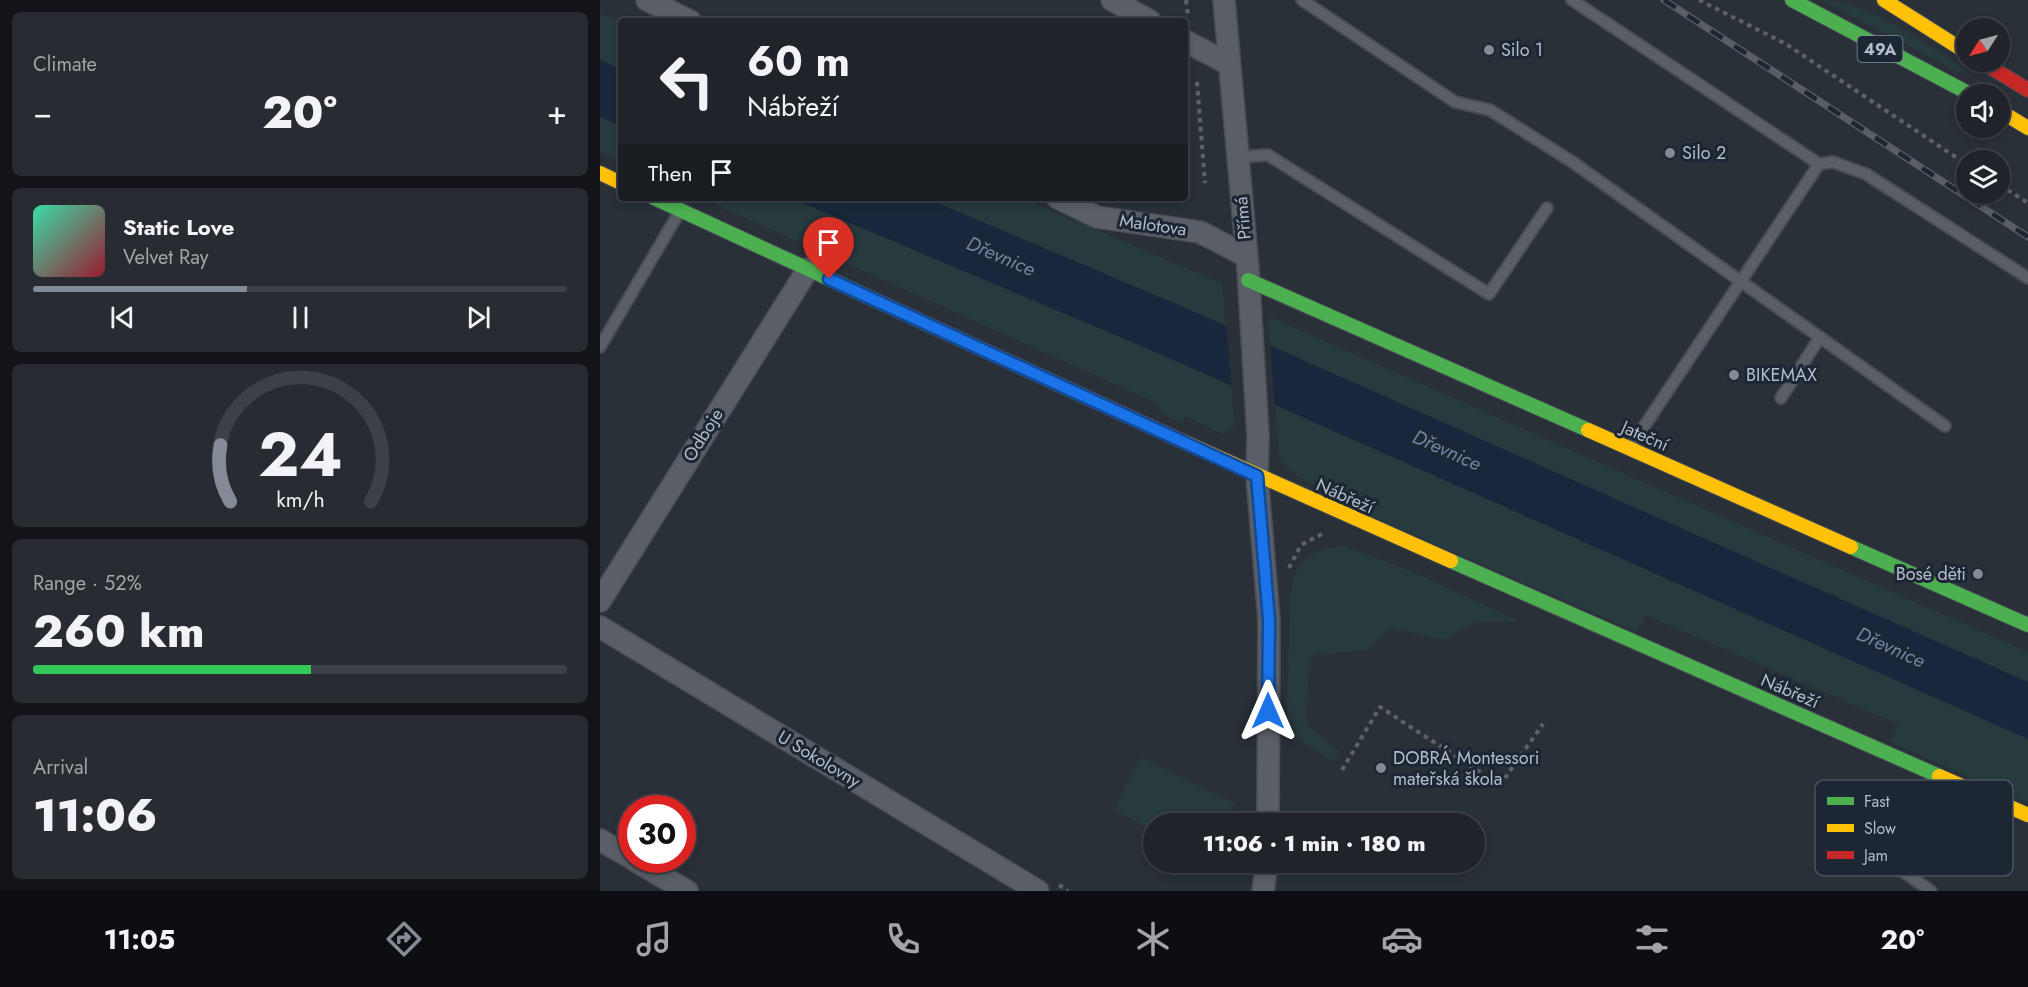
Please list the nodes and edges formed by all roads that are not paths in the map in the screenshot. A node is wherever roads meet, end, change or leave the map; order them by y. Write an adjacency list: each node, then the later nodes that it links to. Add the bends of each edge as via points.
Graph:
1 (647, 0): 8 (street)
2 (1112, 0): 9 (street)
3 (1224, 0): 12 (street, Přímá)
4 (1302, 0): 30 (lane, via 1455,102 1490,110 1571,161)
5 (1572, 0): 19 (lane)
6 (1792, 0): 14 (street, 49A)
7 (1884, 0): 11 (street, 49A)
8 (684, 18)
9 (1145, 18)
10 (1188, 43): 12 (street)
11 (1956, 46)
12 (1230, 64): 18 (street, Přímá)
13 (1998, 72): 15 (street)
14 (1956, 87)
15 (2028, 90)
16 (2010, 117): 17 (street)
17 (2028, 128)
18 (1238, 157): 24 (lane, via 1268,155 1489,294); 26 (street, Přímá)
19 (1819, 164): 28 (lane, via 1833,162 1866,174); 30 (lane)
20 (600, 173): 21 (street)
21 (618, 182)
22 (660, 201): 25 (street, Nábřeží)
23 (1064, 201): 26 (street, Malotova, via 1097,217 1200,232)
24 (1547, 208)
25 (680, 210): 27 (street, Nábřeží); 32 (lane)
26 (1246, 256): 29 (street, Přímá)
27 (808, 269): 36 (street, Nábřeží); 37 (street, Odboje)
28 (2028, 278)
29 (1248, 280): 35 (street, Jateční); 36 (street, Přímá)
30 (1740, 280): 31 (lane); 35 (lane)
31 (1821, 338): 33 (lane); 34 (lane)
32 (600, 347)
33 (1781, 398)
34 (1945, 426)
35 (1629, 448): 38 (street, Jateční)
36 (1257, 476): 40 (street, Nábřeží); 42 (street, Přímá, via 1269,620)
37 (600, 601)
38 (2028, 625)
39 (600, 627): 50 (street, U Sokolovny)
40 (1948, 780)
41 (2013, 808): 43 (street, Nábřeží)
42 (1268, 813)
43 (2028, 815)
44 (600, 840): 45 (street)
45 (618, 850)
46 (657, 873): 49 (street)
47 (1265, 873): 51 (street)
48 (1909, 876): 52 (lane)
49 (687, 891)
50 (1038, 891)
51 (1263, 891)
52 (1931, 891)

